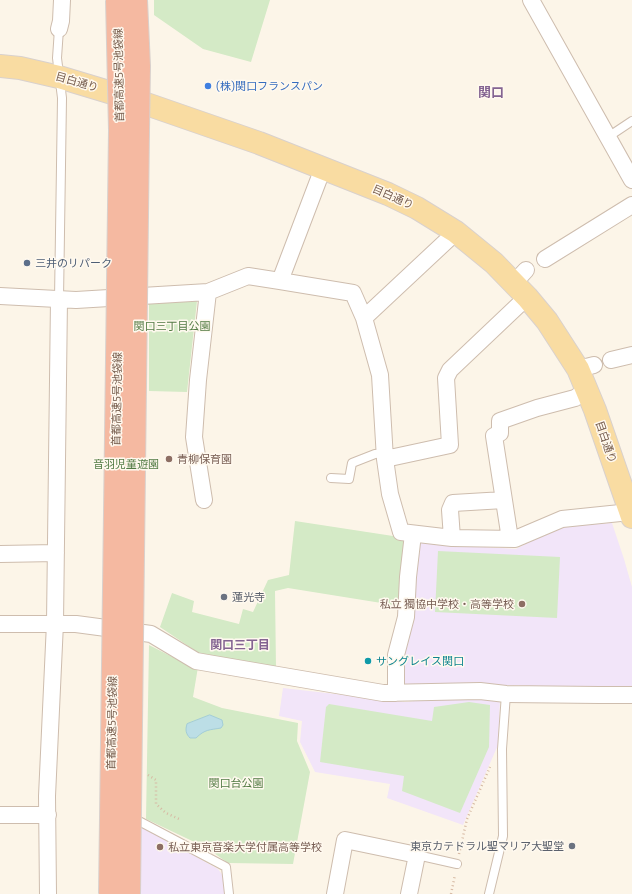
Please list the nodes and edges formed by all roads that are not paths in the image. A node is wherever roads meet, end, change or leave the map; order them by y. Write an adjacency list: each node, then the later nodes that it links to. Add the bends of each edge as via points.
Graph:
1 (62, 0): 5 (street)
2 (117, 0): 45 (highway, 首都高速5号池袋線, bridge, via 120,130)
3 (136, 0): 46 (highway, 首都高速5号池袋線, bridge, via 138,131)
4 (531, 0): 9 (street)
5 (59, 29): 7 (lane)
6 (0, 66): 7 (main road, 目白通り)
7 (59, 77): 10 (main road, 目白通り, via 202,122); 19 (lane, via 62,98)
8 (632, 121): 9 (lane)
9 (608, 137): 11 (street)
10 (323, 168): 13 (main road, 目白通り, via 388,194); 15 (street)
11 (632, 180)
12 (632, 205): 14 (street)
13 (456, 232): 16 (main road, 目白通り); 20 (street)
14 (545, 259)
15 (280, 281): 17 (street, via 248,276); 20 (street, via 353,293)
16 (522, 283): 23 (main road, 目白通り, via 547,321 586,367); 24 (street, via 446,378 450,445)
17 (208, 292): 19 (street); 26 (street, via 194,437)
18 (0, 296): 19 (street)
19 (60, 299): 32 (street)
20 (364, 318): 24 (street, via 380,375)
21 (632, 355): 22 (street)
22 (611, 360)
23 (588, 390): 27 (street, via 575,398 500,421 500,433 494,436); 28 (main road, 目白通り)
24 (385, 456): 25 (lane, via 375,454 352,463 349,479); 29 (street, via 390,494 401,532)
25 (331, 478)
26 (204, 500)
27 (504, 500): 30 (street, via 453,503 450,510); 31 (street)
28 (631, 515): 31 (street, via 562,519)
29 (413, 534): 30 (street); 36 (street, via 406,617 396,656)
30 (452, 538): 31 (street)
31 (510, 539)
32 (56, 553): 33 (street); 34 (street)
33 (0, 554)
34 (55, 623): 35 (street); 36 (street, via 151,634 196,661 383,693); 40 (street)
35 (0, 624)
36 (396, 693): 37 (street, via 480,691)
37 (506, 694): 38 (street); 50 (lane, via 502,749 503,836)
38 (632, 695)
39 (0, 815): 40 (street)
40 (48, 815): 44 (street)
41 (137, 820): 47 (lane, via 226,867)
42 (417, 855): 43 (lane); 48 (street, via 345,840); 49 (street)
43 (457, 864)
44 (48, 894)
45 (110, 894)
46 (129, 894)
47 (230, 894)
48 (335, 894)
49 (409, 894)
50 (489, 894)

